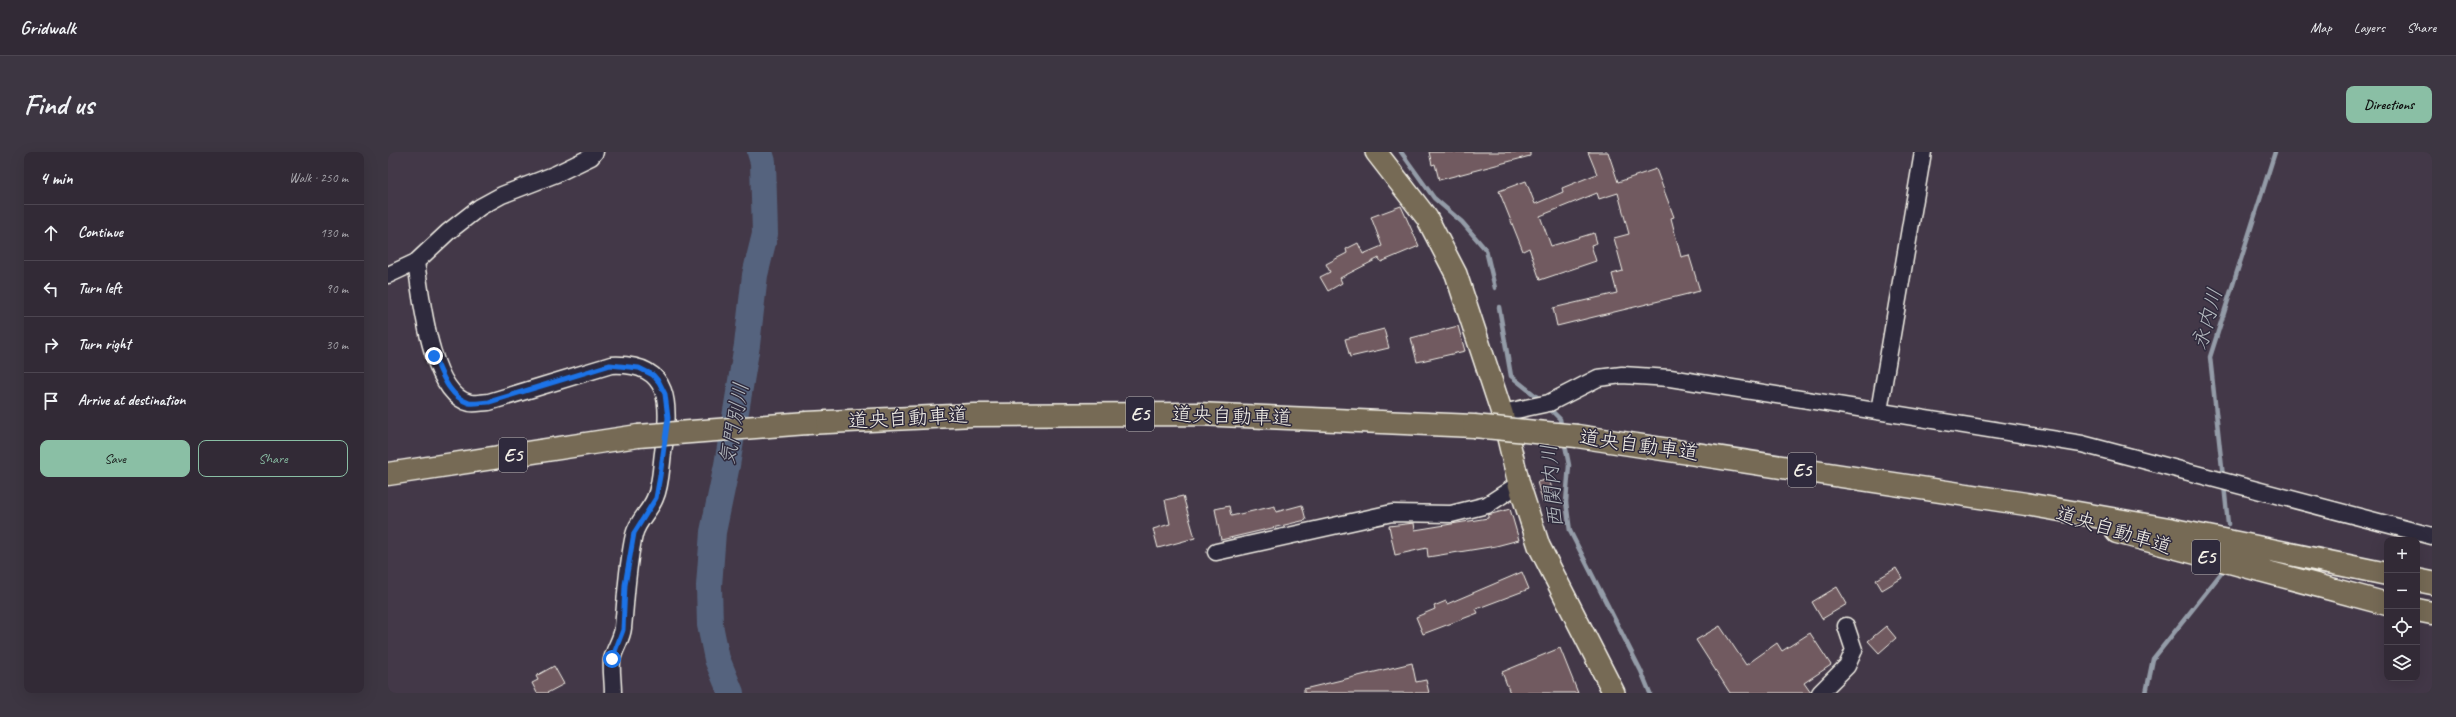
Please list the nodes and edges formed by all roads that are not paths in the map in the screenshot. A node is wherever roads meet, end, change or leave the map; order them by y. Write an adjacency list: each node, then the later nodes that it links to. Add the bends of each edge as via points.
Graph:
1 (595, 152): 4 (street, via 591,157 556,174 502,195 480,207)
2 (1376, 152): 7 (main road, via 1427,218 1456,274)
3 (1923, 152): 6 (street)
4 (416, 262): 5 (street); 20 (street, via 422,307 434,356 446,383 455,394 470,403 489,402 610,365 639,368 653,375 665,394 668,418 660,476 656,498 634,533 625,585 623,630 612,659)
5 (388, 275)
6 (1879, 411): 7 (street, via 1670,378 1622,375 1598,378 1542,405); 11 (street, via 2082,444)
7 (1502, 413): 9 (main road)
8 (388, 474): 10 (highway, 道央自動車道 / E5, bridge, via 638,436 807,423 974,415 1198,414 1474,426 1577,436)
9 (1519, 484): 12 (street, via 1487,505 1451,514 1392,513); 21 (main road, via 1539,546)
10 (2026, 504): 13 (highway, 道央自動車道 / E5, via 2169,529); 16 (highway, 道央自動車道 / E5, via 2167,547)
11 (2432, 536)
12 (1216, 552)
13 (2384, 573)
14 (2420, 581): 15 (highway)
15 (2432, 583)
16 (2384, 603)
17 (2420, 611): 18 (highway)
18 (2432, 613)
19 (1846, 626): 22 (street, via 1854,650 1847,666)
20 (613, 693)
21 (1614, 693)
22 (1820, 693)

